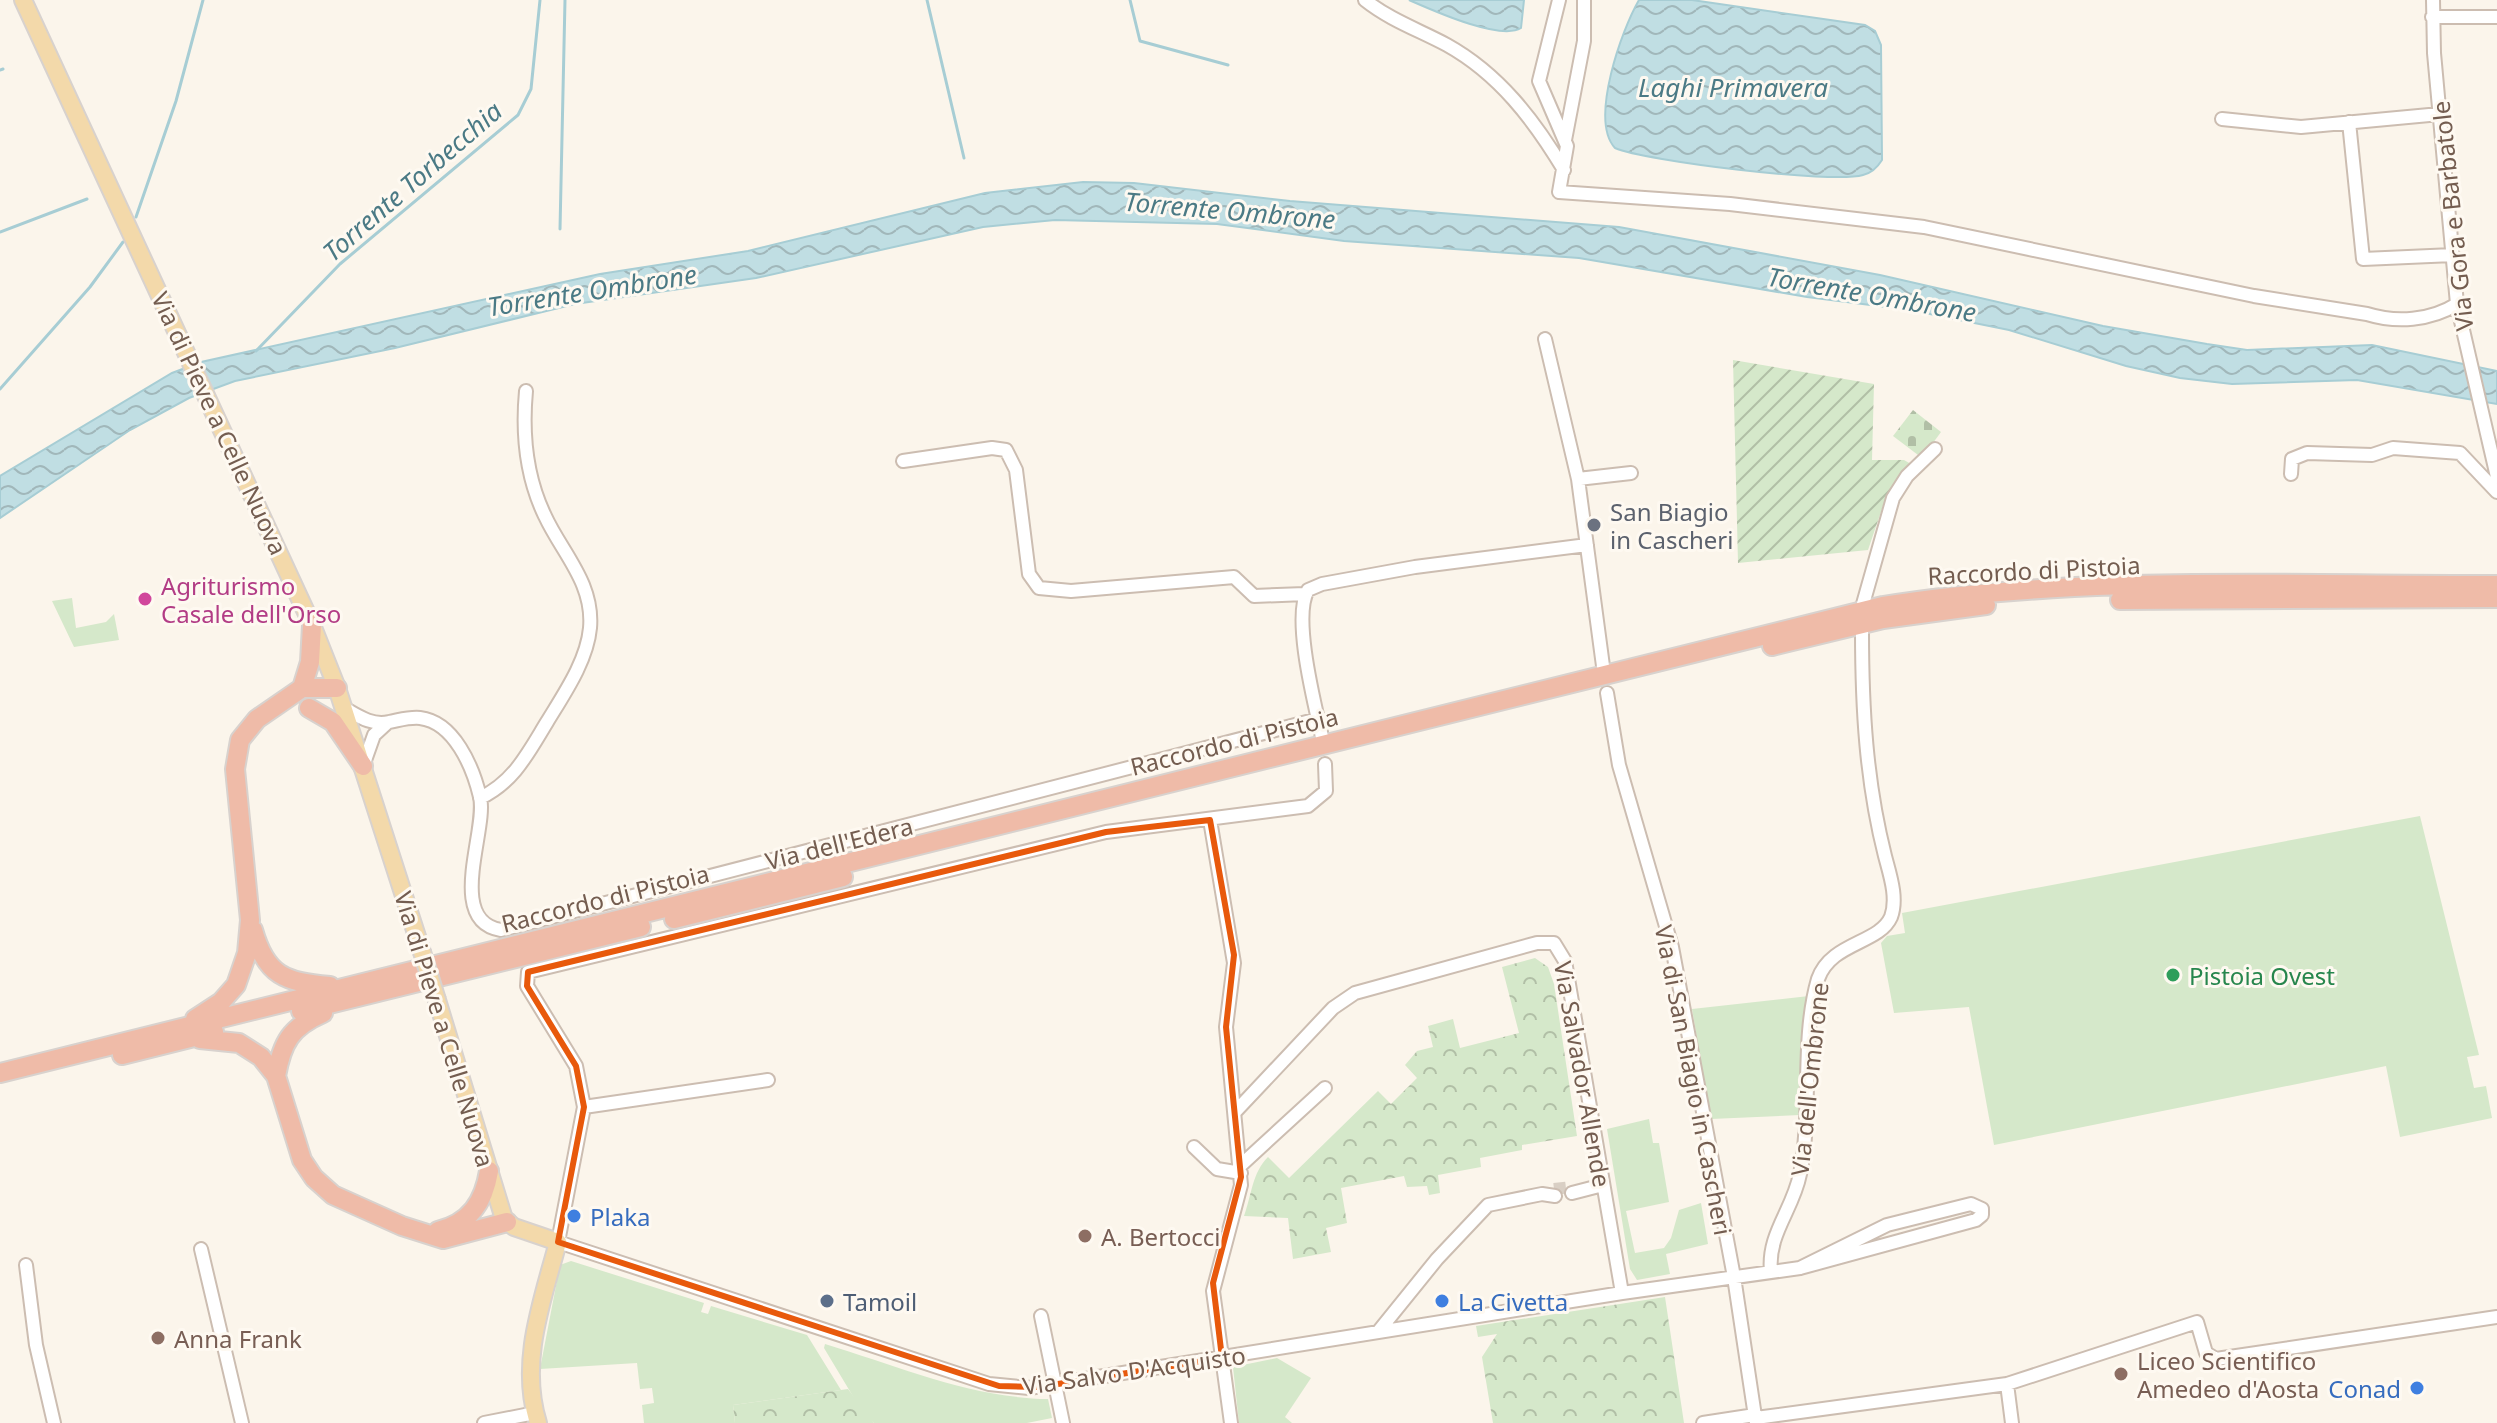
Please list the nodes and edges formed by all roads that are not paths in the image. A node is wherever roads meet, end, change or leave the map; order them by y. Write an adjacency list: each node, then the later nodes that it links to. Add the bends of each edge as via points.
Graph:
1 (23, 0): 29 (main road, Via di Pieve a Celle Nuova)
2 (1365, 0): 12 (street, via 1484,72 1533,119)
3 (1559, 0): 11 (street, via 1539,81)
4 (1584, 0): 11 (street, via 1584,41)
5 (2433, 0): 6 (street, Via Gora e Barbatole)
6 (2432, 17): 7 (street); 8 (street, Via Gora e Barbatole)
7 (2497, 17)
8 (2440, 114): 10 (street); 13 (street, Via Gora e Barbatole)
9 (2222, 119): 10 (street, via 2289,127)
10 (2349, 122): 13 (street, via 2363,259)
11 (1565, 140): 12 (street)
12 (1564, 170): 14 (street, via 1559,192 1730,204 1924,227 2379,320 2433,317)
13 (2453, 255): 14 (street, Via Gora e Barbatole)
14 (2458, 308): 21 (street, Via Gora e Barbatole)
15 (1545, 339): 22 (street)
16 (526, 391): 43 (street, via 523,435 534,487 546,519 579,572 590,630 563,695 518,769 504,786)
17 (1935, 449): 28 (street, via 1893,498)
18 (903, 461): 26 (street, via 1006,450 1016,470 1029,574 1039,588 1071,591 1234,577 1254,596)
19 (1631, 473): 22 (street)
20 (2291, 474): 23 (street, via 2292,459 2304,454 2372,455 2393,448 2456,453 2467,456)
21 (2497, 477)
22 (1578, 479): 24 (street)
23 (2497, 492)
24 (1587, 545): 26 (street, via 1388,572 1316,586); 31 (street)
25 (2497, 585): 46 (highway, Raccordo di Pistoia, via 1985,592 1883,606)
26 (1305, 594): 38 (street, via 1306,656)
27 (2497, 598): 46 (highway, Raccordo di Pistoia, via 2034,603 1883,619)
28 (1863, 604)
29 (312, 625): 32 (highway); 33 (main road, Via di Pieve a Celle Nuova)
30 (1862, 631): 70 (street, Via dell'Ombrone, via 1864,739 1893,906 1884,926 1841,950 1818,979 1802,1164 1795,1195 1771,1243)
31 (1603, 666)
32 (302, 688): 33 (highway); 37 (highway)
33 (337, 688): 35 (highway); 36 (main road, Via di Pieve a Celle Nuova)
34 (1607, 693): 71 (street, Via di San Biagio in Cascheri, via 1619,765 1672,947)
35 (309, 708): 37 (highway); 42 (highway, via 333,722)
36 (344, 708): 39 (street, via 369,721); 42 (main road, Via di Pieve a Celle Nuova)
37 (264, 714): 45 (highway, via 245,732 235,758)
38 (1318, 719): 40 (street); 43 (street, Via dell'Edera, via 505,930 485,923 474,898 471,869)
39 (387, 723): 42 (street, via 374,735); 43 (street, via 421,718 448,732)
40 (1322, 737)
41 (1325, 764): 44 (street, via 1326,791 1313,804)
42 (363, 766): 57 (main road, Via di Pieve a Celle Nuova, bridge)
43 (480, 798)
44 (1210, 820): 53 (street, via 1106,832 534,969 525,976 530,992 576,1066); 54 (street, via 1234,955 1226,1027)
45 (250, 920): 46 (highway, via 261,955 279,975); 47 (highway, via 245,967 236,985)
46 (350, 992): 47 (highway, Raccordo di Pistoia); 49 (highway, via 295,1029 282,1048)
47 (184, 1033): 48 (highway, Raccordo di Pistoia); 49 (highway, via 243,1045); 51 (highway, Raccordo di Pistoia)
48 (0, 1073)
49 (276, 1076): 64 (highway, via 294,1144 322,1187 349,1204)
50 (768, 1080): 53 (street)
51 (0, 1086)
52 (1325, 1088): 56 (street)
53 (584, 1107): 66 (street)
54 (1236, 1111): 56 (street); 58 (street, Via Salvador Allende, via 1345,998 1549,941 1565,961)
55 (1194, 1147): 56 (street, via 1217,1169)
56 (1241, 1170): 78 (street, via 1240,1194 1213,1283)
57 (489, 1171): 61 (highway); 62 (main road, Via di Pieve a Celle Nuova)
58 (1598, 1186): 59 (street); 72 (street, Via Salvador Allende)
59 (1572, 1190)
60 (1551, 1193): 73 (street, via 1488,1205)
61 (475, 1211): 62 (highway); 64 (highway, via 451,1227)
62 (504, 1218): 64 (highway, via 451,1238); 66 (main road, Via Salvo D'Acquisto)
63 (1912, 1218): 65 (street); 65 (street, Via Salvo D'Acquisto, via 1973,1204 1982,1209 1976,1220); 69 (street, via 1882,1227)
64 (423, 1234)
65 (1916, 1234): 69 (street, Via Salvo D'Acquisto)
66 (558, 1242): 79 (street, Via Salvo D'Acquisto, via 989,1384); 81 (main road, via 529,1361)
67 (201, 1249): 84 (street)
68 (26, 1265): 83 (street, via 36,1345)
69 (1800, 1268): 70 (street, Via Salvo D'Acquisto)
70 (1771, 1272): 71 (street, Via Salvo D'Acquisto)
71 (1734, 1277): 72 (street, Via Salvo D'Acquisto); 82 (street, Via di San Biagio in Cascheri)
72 (1622, 1293): 76 (street, Via Salvo D'Acquisto)
73 (1404, 1299): 76 (street); 77 (street)
74 (1041, 1316): 79 (street)
75 (2497, 1317): 80 (street, via 2216,1359 2206,1353 2197,1322)
76 (1404, 1328): 77 (street, Via Salvo D'Acquisto)
77 (1378, 1332): 78 (street, Via Salvo D'Acquisto)
78 (1222, 1358): 79 (street, Via Salvo D'Acquisto); 87 (street)
79 (1056, 1384): 86 (street)
80 (2007, 1384): 82 (street); 89 (street)
81 (536, 1418): 85 (street)
82 (1756, 1419): 88 (street)
83 (54, 1423)
84 (242, 1423)
85 (484, 1423)
86 (1063, 1423)
87 (1231, 1423)
88 (1703, 1423)
89 (2012, 1423)

